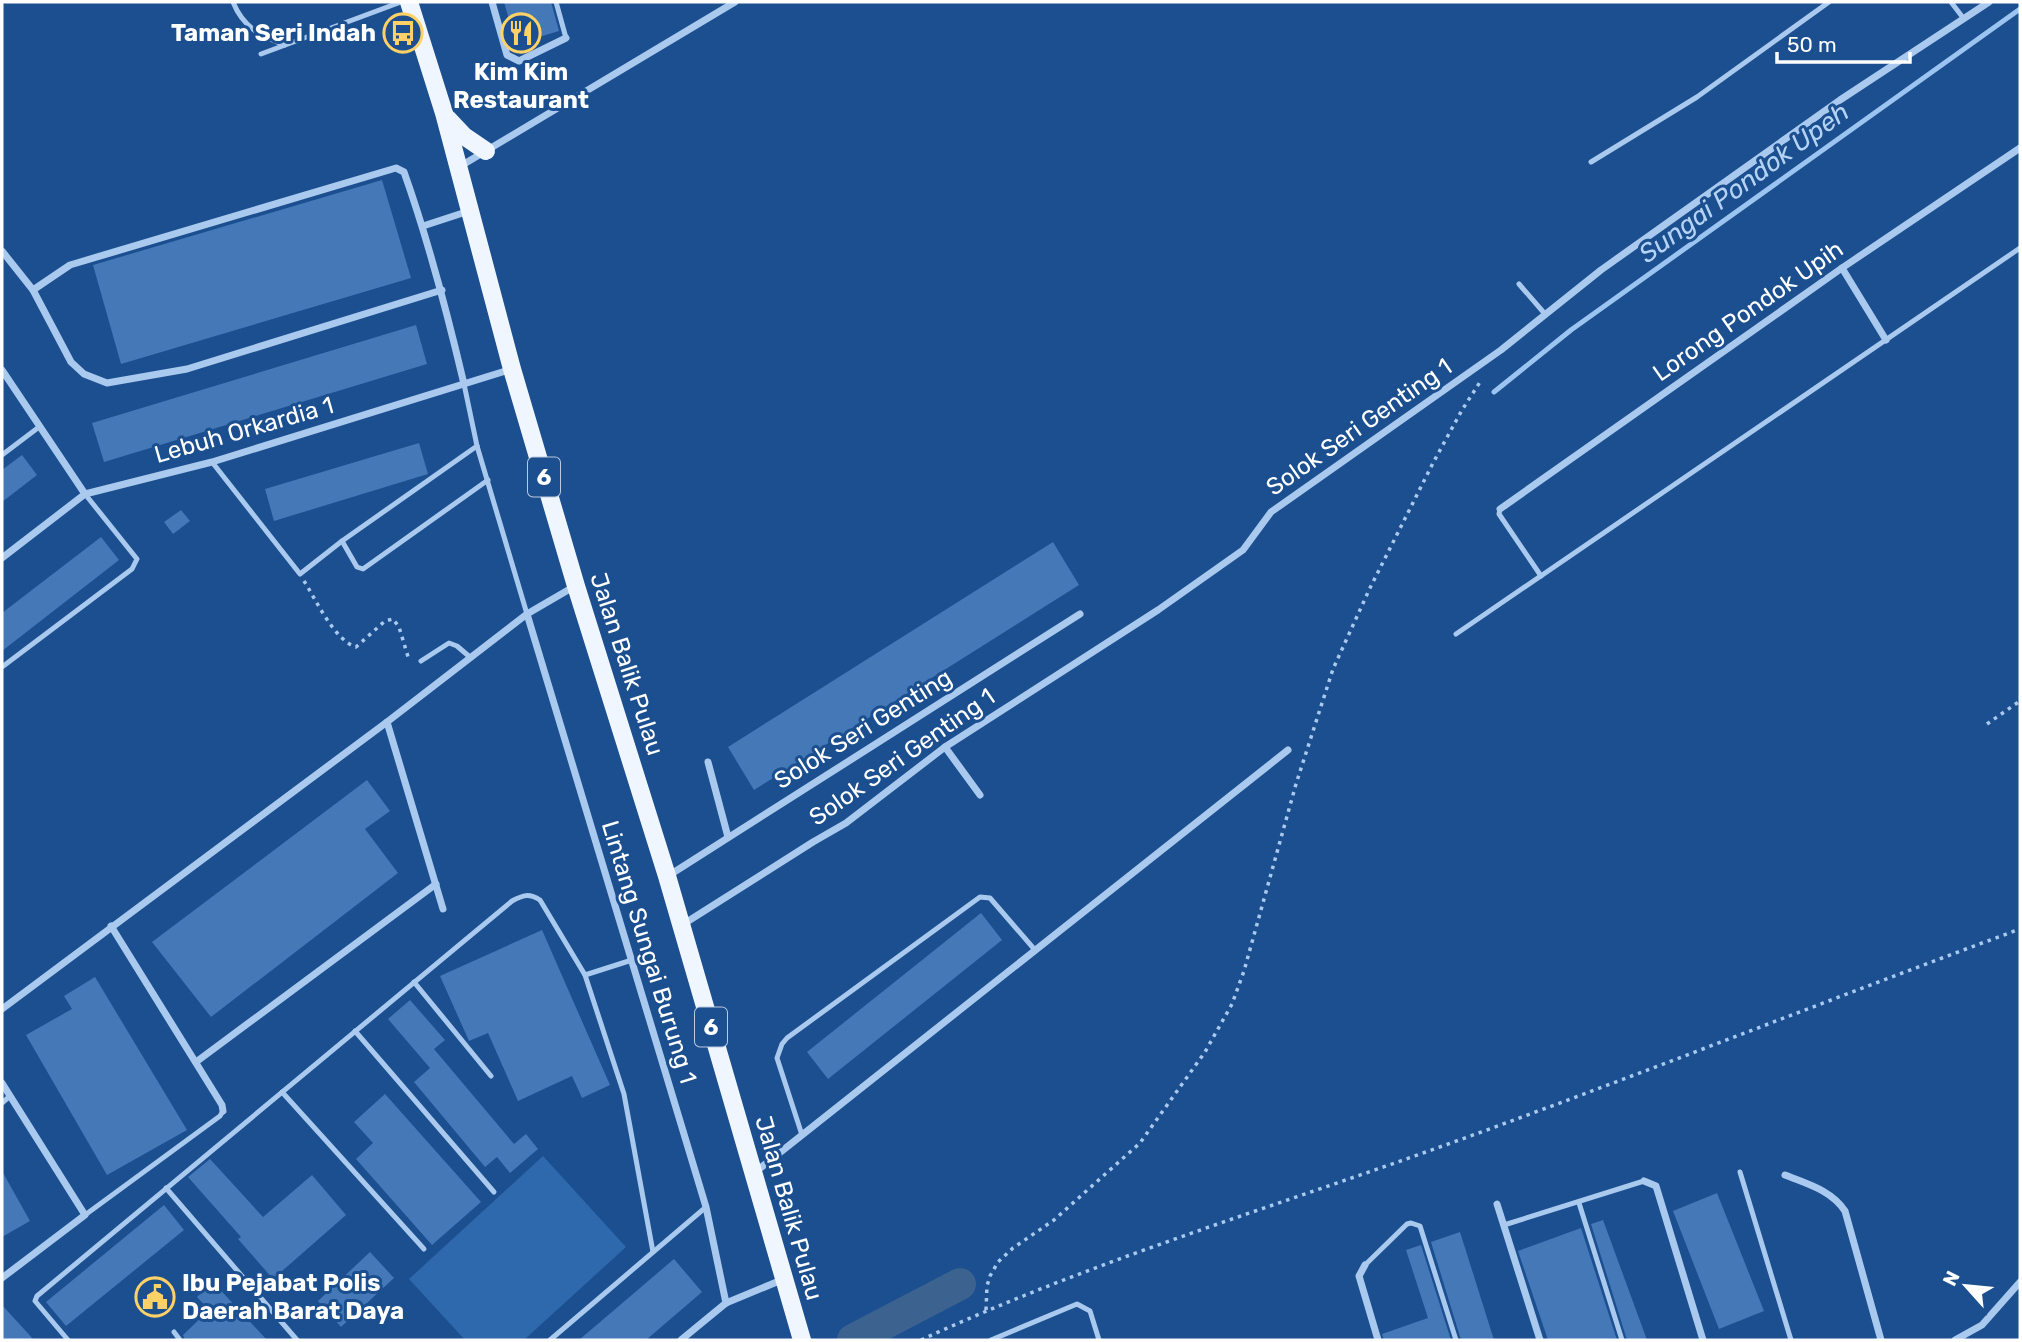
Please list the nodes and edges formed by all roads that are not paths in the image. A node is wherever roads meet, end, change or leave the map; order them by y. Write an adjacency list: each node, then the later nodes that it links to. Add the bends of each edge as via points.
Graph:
1 (233, 2): 12 (lane, via 246,25)
2 (401, 2): 12 (lane)
3 (409, 2): 14 (main road, Jalan Balik Pulau / 6)
4 (492, 2): 11 (street, via 512,59 519,61)
5 (555, 2): 11 (lane)
6 (734, 2): 16 (street)
7 (1829, 2): 17 (lane, via 1697,97)
8 (1951, 2): 10 (lane)
9 (1989, 2): 10 (street, Solok Seri Genting 1)
10 (1964, 19): 27 (street, Solok Seri Genting 1, via 1840,100)
11 (566, 38)
12 (285, 45): 13 (lane)
13 (261, 54)
14 (444, 113): 16 (main road, via 464,136); 18 (main road, Jalan Balik Pulau / 6)
15 (2020, 148): 23 (street, Lorong Pondok Upih)
16 (486, 151): 18 (street)
17 (1591, 162)
18 (458, 168): 19 (main road, Jalan Balik Pulau / 6)
19 (470, 211): 20 (street); 29 (main road, Jalan Balik Pulau / 6)
20 (423, 226): 25 (street, via 404,173 396,168 70,265); 26 (street)
21 (2020, 247): 28 (lane)
22 (2, 251): 25 (street)
23 (1842, 268): 28 (street); 38 (street, Lorong Pondok Upih)
24 (1520, 284): 27 (lane)
25 (33, 290): 26 (street, via 71,362 84,374 107,383 187,369)
26 (442, 290): 31 (street)
27 (1545, 314): 50 (street, Solok Seri Genting 1, via 1271,512 1244,550)
28 (1886, 340): 41 (lane)
29 (512, 369): 31 (street, Lebuh Orkardia 1); 42 (main road, Jalan Balik Pulau / 6)
30 (2, 370): 32 (street)
31 (464, 384): 33 (lane); 35 (street, Lebuh Orkardia 1)
32 (39, 427): 34 (lane); 37 (street)
33 (477, 446): 36 (lane); 39 (lane)
34 (2, 455)
35 (212, 462): 37 (street, Lebuh Orkardia 1); 39 (lane, via 300,574)
36 (488, 480): 39 (lane, via 363,569 357,567); 43 (lane)
37 (85, 494): 40 (street, Lebuh Orkardia 1); 48 (lane, via 137,559 132,569)
38 (1500, 509): 41 (lane, via 1499,514)
39 (342, 541)
40 (2, 558)
41 (1542, 576): 45 (lane)
42 (576, 586): 43 (street); 55 (main road, Jalan Balik Pulau / 6)
43 (527, 614): 46 (street); 61 (street, Lintang Sungai Burung 1)
44 (1080, 614): 54 (street, Solok Seri Genting)
45 (1456, 634)
46 (471, 658): 47 (lane, via 449,643); 49 (street)
47 (421, 661)
48 (2, 667)
49 (387, 722): 56 (street); 59 (street)
50 (945, 747): 53 (street); 58 (street, Solok Seri Genting 1, via 846,824)
51 (1288, 750): 60 (street)
52 (708, 762): 54 (street)
53 (980, 795)
54 (729, 837): 55 (street, Solok Seri Genting)
55 (667, 876): 58 (main road, Jalan Balik Pulau / 6)
56 (436, 884): 57 (street); 66 (street)
57 (443, 909)
58 (682, 925): 75 (main road, Jalan Balik Pulau / 6)
59 (111, 926): 64 (street); 66 (street)
60 (1035, 950): 73 (street); 73 (lane, via 990,898 980,897 787,1038 777,1058)
61 (632, 960): 62 (lane); 82 (street, Lintang Sungai Burung 1)
62 (584, 975): 63 (lane, via 540,900 522,895); 86 (lane, via 624,1094)
63 (414, 982): 65 (lane); 67 (lane)
64 (2, 1009)
65 (355, 1031): 69 (lane); 79 (lane)
66 (196, 1062): 72 (street)
67 (491, 1076)
68 (2, 1083): 70 (street)
69 (282, 1092): 78 (lane); 85 (lane)
70 (10, 1096): 71 (lane); 83 (street)
71 (2, 1103)
72 (223, 1111): 83 (lane)
73 (802, 1135): 75 (street)
74 (1740, 1172): 106 (lane)
75 (753, 1173): 89 (main road, Jalan Balik Pulau / 6)
76 (1785, 1175): 107 (street, via 1838,1200)
77 (1644, 1181): 80 (lane); 105 (street, via 1656,1186)
78 (166, 1188): 94 (lane, via 37,1296 35,1301); 96 (lane)
79 (494, 1192)
80 (1579, 1203): 84 (lane); 104 (lane)
81 (1497, 1204): 84 (street)
82 (706, 1207): 86 (lane); 91 (street, Lintang Sungai Burung 1)
83 (85, 1215): 88 (street)
84 (1504, 1225): 103 (street)
85 (424, 1249)
86 (653, 1252): 97 (lane)
87 (1365, 1265): 101 (street, via 1359,1276); 102 (lane, via 1407,1224 1420,1226)
88 (2, 1278)
89 (785, 1279): 91 (street); 93 (main road, Jalan Balik Pulau / 6)
90 (2020, 1282): 108 (street, via 1982,1325)
91 (726, 1303): 98 (street)
92 (174, 1332): 95 (lane)
93 (801, 1336)
94 (68, 1340)
95 (180, 1340)
96 (297, 1340)
97 (550, 1340)
98 (681, 1340)
99 (991, 1340): 100 (lane, via 1077,1304 1090,1311)
100 (1099, 1340)
101 (1378, 1340)
102 (1456, 1340)
103 (1540, 1340)
104 (1622, 1340)
105 (1703, 1340)
106 (1791, 1340)
107 (1881, 1340)
108 (1955, 1340)

